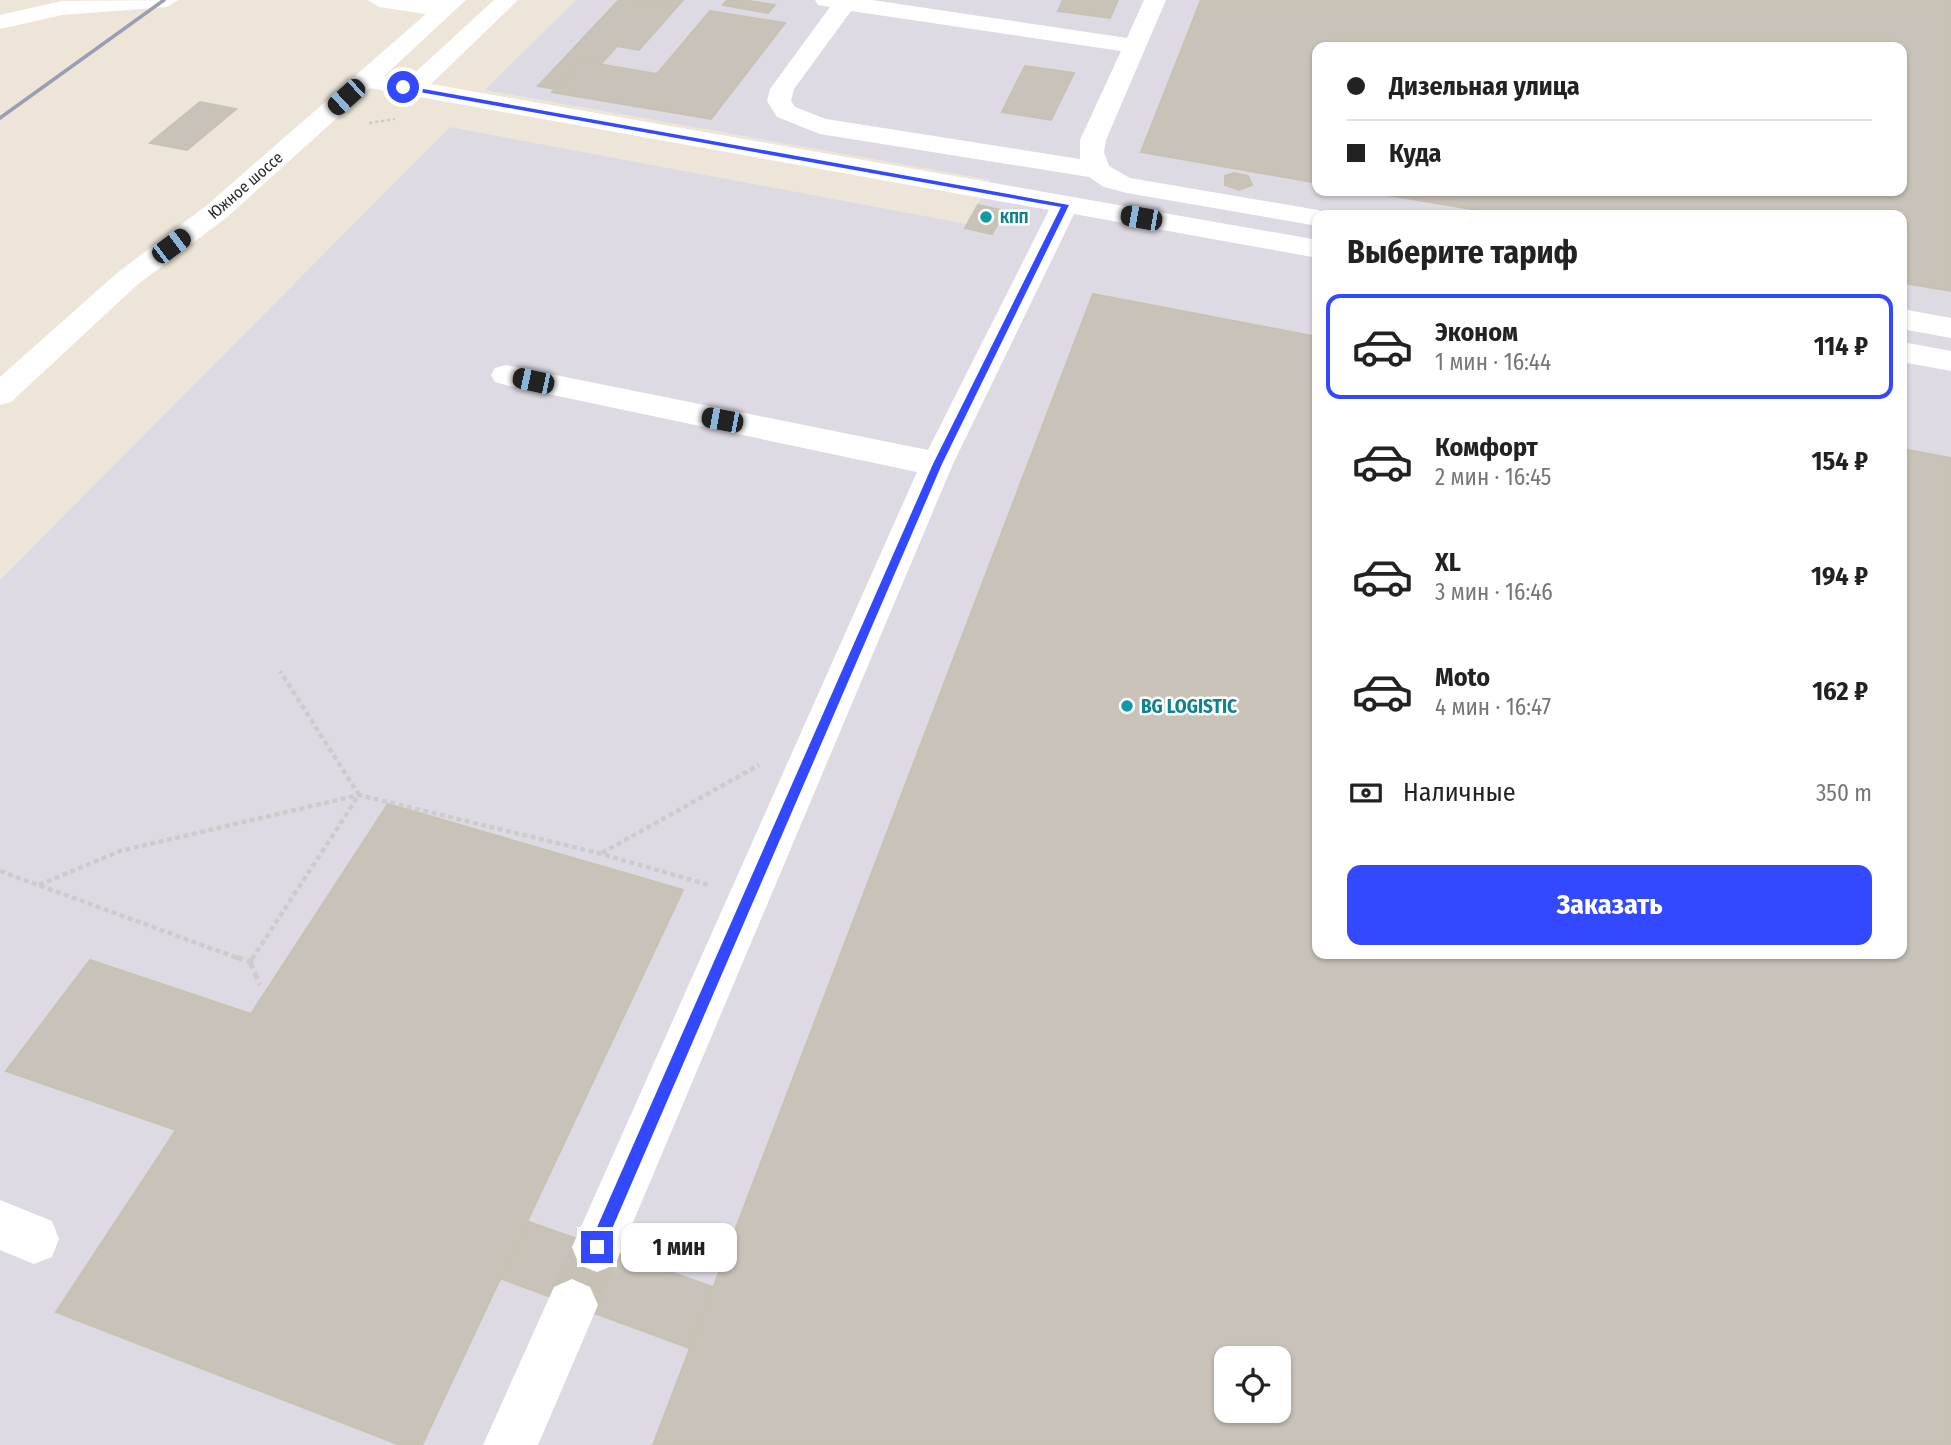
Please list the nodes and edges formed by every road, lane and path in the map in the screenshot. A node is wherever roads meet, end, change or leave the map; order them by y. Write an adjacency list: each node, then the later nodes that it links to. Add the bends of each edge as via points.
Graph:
1 (167, 0): 7 (street, via 62,8)
2 (379, 0): 6 (street)
3 (507, 0): 10 (street)
4 (1155, 0): 8 (street)
5 (835, 1): 8 (street); 11 (street, via 782,89 779,101 786,112 820,126)
6 (449, 5): 9 (street, Южное шоссе)
7 (0, 22)
8 (1134, 46): 11 (street, via 1093,141)
9 (364, 80): 10 (street); 20 (street, Южное шоссе, via 216,212 127,279)
10 (413, 89): 12 (street)
11 (1097, 170): 13 (street, via 1127,185)
12 (1065, 205): 14 (street); 21 (street)
13 (1312, 217)
14 (1312, 248)
15 (1907, 320): 16 (street)
16 (1951, 328)
17 (1907, 353): 18 (street)
18 (1951, 361)
19 (506, 375): 21 (street)
20 (0, 394)
21 (937, 464): 31 (street)
22 (280, 671): 24 (path)
23 (766, 761): 25 (path)
24 (359, 795): 25 (path); 27 (path, via 120,851); 29 (path)
25 (601, 854): 28 (path)
26 (0, 871): 27 (path)
27 (39, 885): 29 (path)
28 (713, 886)
29 (250, 962): 30 (path)
30 (260, 985)
31 (597, 1247)
32 (572, 1305): 33 (street)
33 (510, 1445)

